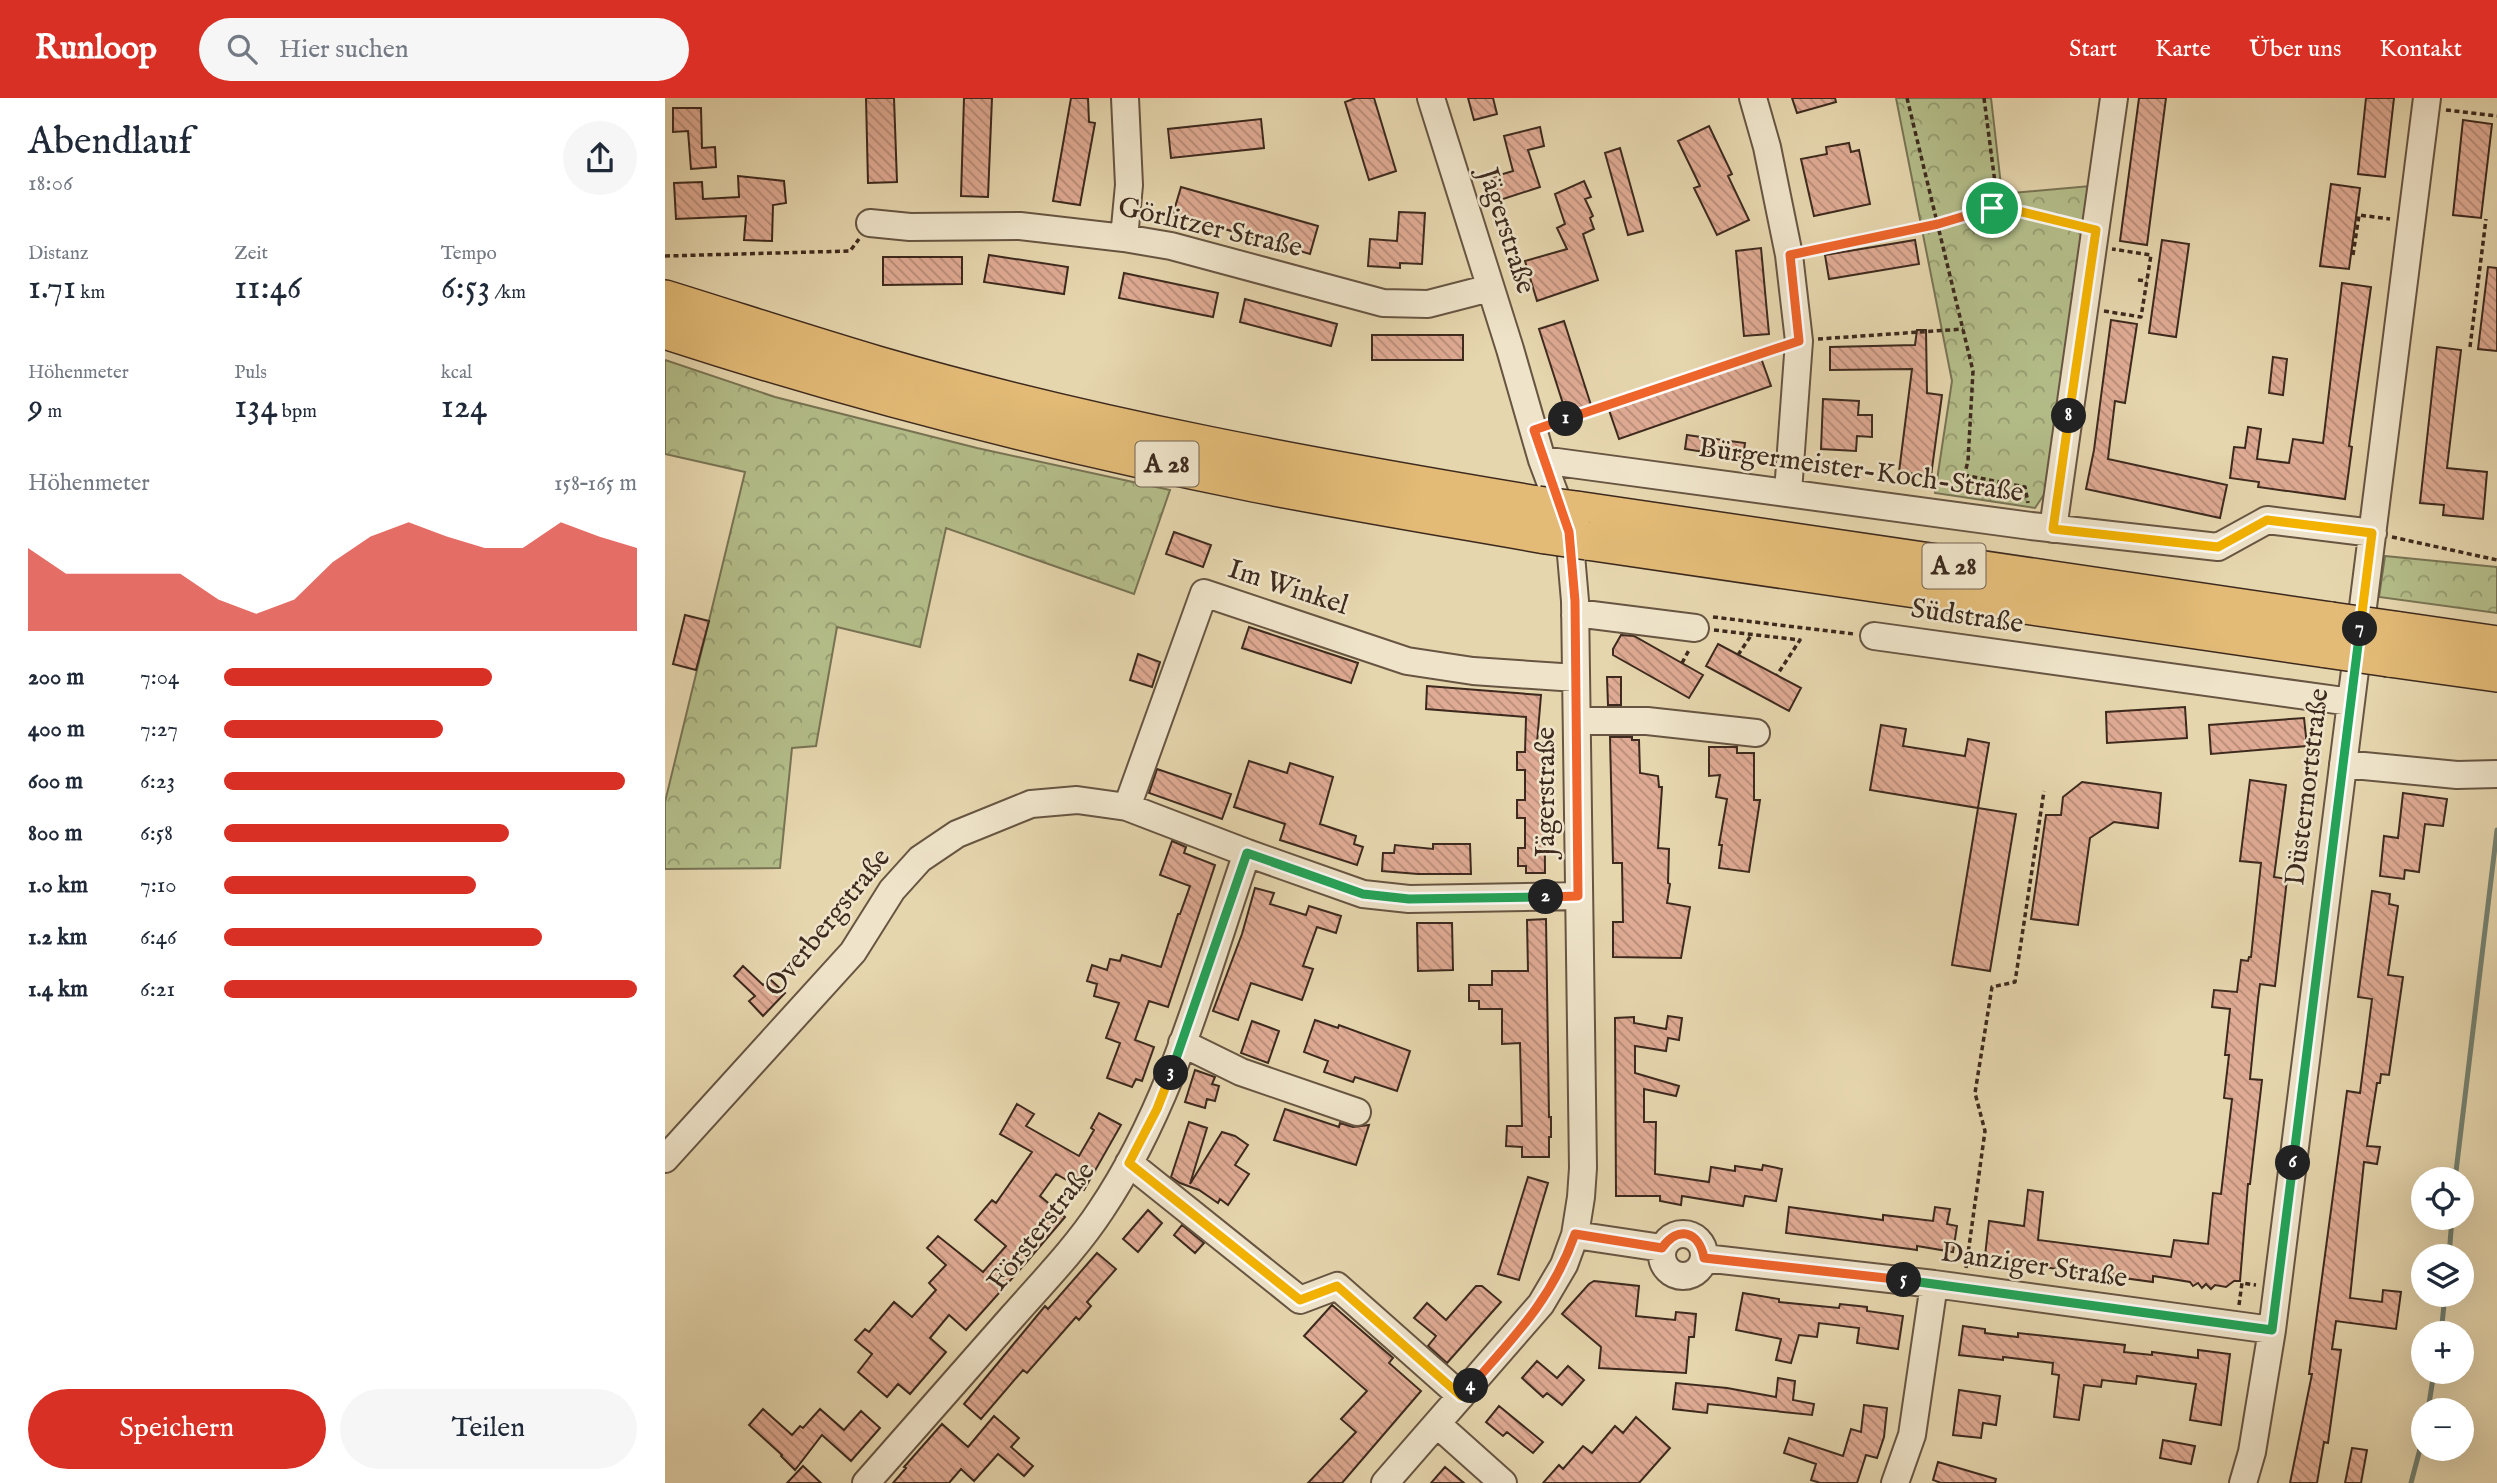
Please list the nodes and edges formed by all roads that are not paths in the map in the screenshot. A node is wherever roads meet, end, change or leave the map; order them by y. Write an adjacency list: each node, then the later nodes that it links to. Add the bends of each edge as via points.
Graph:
1 (1125, 98): 7 (street, via 1129,185)
2 (1430, 98): 8 (street, Jägerstraße)
3 (1753, 98): 12 (street, via 1790,255 1799,341)
4 (2114, 98): 14 (street, via 2085,309)
5 (2427, 103): 15 (street, Düsternortstraße)
6 (870, 223): 7 (street, Görlitzer Straße, via 1020,226)
7 (1124, 238): 8 (street, Görlitzer Straße, via 1171,246 1383,303 1428,304)
8 (1490, 288): 11 (street, Jägerstraße)
9 (665, 299): 13 (highway, A 28, via 878,365 1038,407 1352,473)
10 (665, 330): 13 (highway, A 28, via 793,370 1045,437 1252,483)
11 (1542, 460): 12 (street, Bürgermeister-Koch-Straße); 16 (street, Jägerstraße, via 1569,532)
12 (1788, 492): 14 (street, Bürgermeister-Koch-Straße)
13 (1542, 520): 19 (highway, A 28, bridge)
14 (2042, 527): 15 (street, Bürgermeister-Koch-Straße, via 2218,547 2267,520)
15 (2372, 533): 23 (street, Düsternortstraße)
16 (1575, 615): 17 (street); 22 (street, Jägerstraße)
17 (1703, 622)
18 (1874, 636): 23 (street, Südstraße)
19 (2391, 644): 20 (highway, A 28); 21 (highway, A 28)
20 (2497, 645)
21 (2497, 673)
22 (1576, 678): 24 (street, Jägerstraße); 28 (street, Im Winkel, via 1407,661 1204,593)
23 (2351, 702): 26 (street, Düsternortstraße)
24 (1577, 721): 25 (street, via 1647,721); 30 (street, Jägerstraße)
25 (1756, 733)
26 (2343, 764): 27 (street, via 2457,775); 37 (street, Düsternortstraße)
27 (2497, 774)
28 (1127, 807): 29 (street); 33 (street, Overbergstraße, via 1077,800 1031,804 957,834 920,859 892,890 853,952)
29 (1247, 853): 30 (street, via 1363,894 1409,899); 31 (street, Försterstraße)
30 (1578, 896): 35 (street, Jägerstraße, via 1583,1168)
31 (1182, 1043): 32 (street, via 1241,1072); 34 (street, Försterstraße, via 1157,1109)
32 (1357, 1112)
33 (665, 1159)
34 (1129, 1163): 38 (street, via 1300,1300 1337,1286); 40 (street, Försterstraße, via 1100,1212 1065,1256)
35 (1575, 1234): 36 (street, Danziger Straße, via 1662,1248 1677,1234 1691,1234 1702,1244 1704,1258); 38 (street, Jägerstraße, via 1565,1265 1541,1304)
36 (1934, 1284): 37 (street, Danziger Straße); 43 (street, via 1912,1435)
37 (2272, 1330): 44 (street, Düsternortstraße)
38 (1461, 1396): 39 (street, Jägerstraße)
39 (1437, 1424): 41 (street, Jägerstraße); 42 (street)
40 (866, 1483)
41 (1385, 1483)
42 (1503, 1483)
43 (1895, 1483)
44 (2243, 1483)

